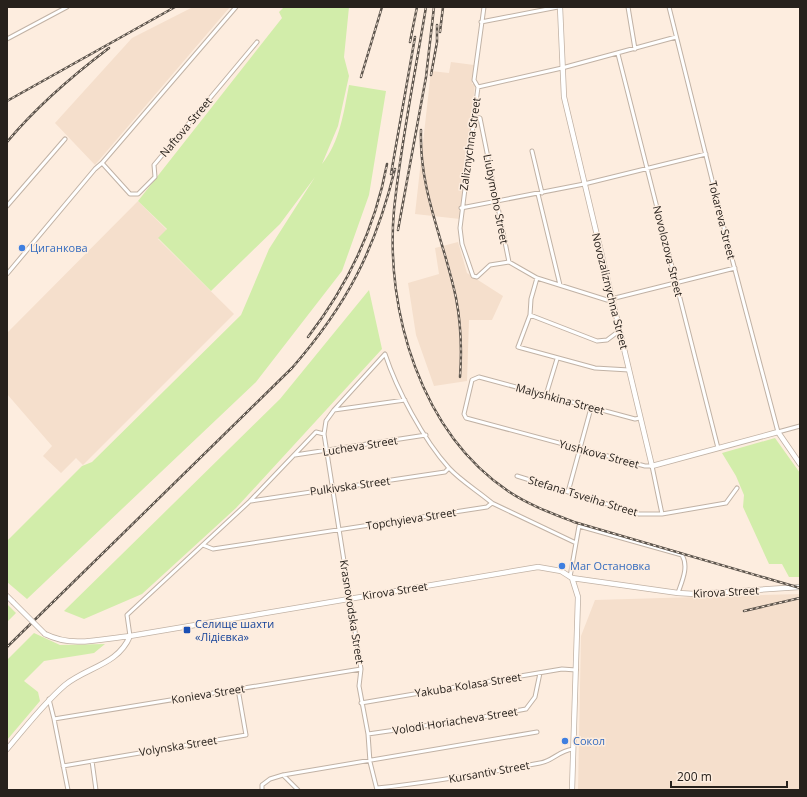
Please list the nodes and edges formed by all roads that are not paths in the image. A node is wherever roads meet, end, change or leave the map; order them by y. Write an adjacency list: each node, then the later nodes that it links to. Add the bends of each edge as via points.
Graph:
1 (67, 7): 9 (street)
2 (236, 7): 19 (street)
3 (484, 7): 7 (street, Zaliznychna Street)
4 (559, 7): 7 (street); 13 (main road, Novozaliznychna Street)
5 (628, 7): 11 (street)
6 (669, 7): 8 (street, Tokareva Street)
7 (481, 22): 14 (street, Zaliznychna Street, via 474,80)
8 (676, 37): 11 (street); 18 (street, Tokareva Street)
9 (7, 39)
10 (257, 42): 19 (street, Naftova Street, via 154,165 155,177 138,194 130,194)
11 (635, 49): 12 (street)
12 (618, 54): 13 (street); 20 (street, Novolozova Street)
13 (562, 68): 14 (street); 21 (main road, Novozaliznychna Street, via 564,97)
14 (478, 87): 15 (street, Zaliznychna Street)
15 (474, 116): 23 (street, Liubymoho Street, via 480,118); 25 (street, Zaliznychna Street)
16 (65, 139): 24 (street)
17 (532, 151): 22 (street)
18 (706, 154): 20 (street); 27 (street, Tokareva Street)
19 (102, 163): 28 (street)
20 (647, 169): 21 (street); 30 (street, Novolozova Street)
21 (584, 184): 22 (street); 32 (main road, Novozaliznychna Street)
22 (540, 193): 23 (street); 31 (street)
23 (497, 203): 25 (street); 26 (street, Liubymoho Street)
24 (7, 206)
25 (461, 208): 26 (street, Zaliznychna Street, via 462,244 473,276 477,277 490,265)
26 (509, 262): 29 (street)
27 (735, 268): 30 (street); 44 (street, Tokareva Street)
28 (7, 274)
29 (537, 278): 31 (street); 33 (street)
30 (676, 284): 32 (street); 48 (street, Novolozova Street)
31 (560, 285): 32 (street, via 603,300)
32 (611, 300): 34 (main road, Novozaliznychna Street)
33 (530, 315): 34 (street, via 598,341 607,340); 35 (street, via 518,347)
34 (620, 331): 36 (main road, Novozaliznychna Street)
35 (557, 359): 36 (street, via 595,368); 38 (street)
36 (629, 370): 42 (main road, Novozaliznychna Street)
37 (479, 377): 38 (street, Malyshkina Street); 47 (street, Yushkova Street, via 472,380 465,416)
38 (546, 395): 40 (street, Malyshkina Street)
39 (405, 400): 41 (street); 41 (street, via 394,381 385,354); 46 (street)
40 (592, 408): 42 (street, Malyshkina Street); 47 (street)
41 (334, 410): 45 (street, via 326,420)
42 (640, 418): 52 (main road, Novozaliznychna Street)
43 (800, 426): 44 (street)
44 (778, 432): 48 (main road, Yushkova Street); 51 (main road)
45 (324, 434): 49 (street, Krasnovodska Street); 50 (street, via 316,432)
46 (426, 436): 49 (street, Lucheva Street); 53 (street)
47 (580, 448): 52 (street, Yushkova Street); 57 (street)
48 (718, 448): 52 (main road, Yushkova Street)
49 (326, 451): 50 (street, Lucheva Street); 56 (street, Krasnovodska Street)
50 (294, 456): 58 (street)
51 (800, 464)
52 (652, 466): 60 (street, Novozaliznychna Street)
53 (449, 468): 56 (street, Pulkivska Street, via 445,472); 59 (street)
54 (517, 476): 57 (street, Stefana Tsveiha Street)
55 (737, 488): 60 (street, Stefana Tsveiha Street, via 726,503)
56 (333, 489): 58 (street, Pulkivska Street); 61 (street, Krasnovodska Street)
57 (568, 492): 60 (street, Stefana Tsveiha Street, via 639,514)
58 (250, 501): 63 (street)
59 (492, 502): 61 (street, Topchyieva Street, via 488,507); 62 (street)
60 (662, 514)
61 (339, 530): 63 (street, Topchyieva Street, via 213,549); 68 (street, Krasnovodska Street)
62 (576, 543): 64 (street); 66 (street, via 579,526 682,555 686,567)
63 (203, 545): 69 (street, via 127,615)
64 (571, 577): 66 (main road, Kirova Street); 68 (main road, Kirova Street, via 561,571 538,568); 71 (main road, via 578,597)
65 (800, 588): 66 (main road, Kirova Street)
66 (678, 593)
67 (7, 596): 69 (main road, Kirova Street, bridge, via 45,634 56,640 75,643)
68 (350, 598): 69 (main road, Kirova Street); 70 (street, Krasnovodska Street)
69 (130, 636): 74 (main road, via 127,645 114,659 67,683)
70 (361, 668): 73 (street, Konieva Street); 75 (street, Krasnovodska Street)
71 (576, 670): 72 (street, Yakuba Kolasa Street, via 562,669); 80 (main road)
72 (540, 673): 75 (street, Yakuba Kolasa Street); 78 (street, Volodi Horiacheva Street, via 535,697 526,709)
73 (238, 689): 76 (street, Konieva Street); 81 (street, Volynska Street, via 246,735)
74 (49, 699): 76 (street); 79 (main road)
75 (361, 703): 78 (street, Krasnovodska Street)
76 (54, 719): 83 (street)
77 (537, 732): 82 (street)
78 (368, 734): 82 (street, Krasnovodska Street)
79 (7, 749)
80 (574, 750): 85 (street, Kursantiv Street, via 564,750 542,763); 90 (main road)
81 (92, 761): 83 (street, Volynska Street); 87 (street)
82 (370, 762): 84 (street); 85 (street, Krasnovodska Street)
83 (63, 766): 86 (street)
84 (283, 775): 88 (street, via 270,778 262,785); 89 (street)
85 (377, 789)
86 (68, 790)
87 (96, 790)
88 (262, 790)
89 (298, 790)
90 (572, 790)

